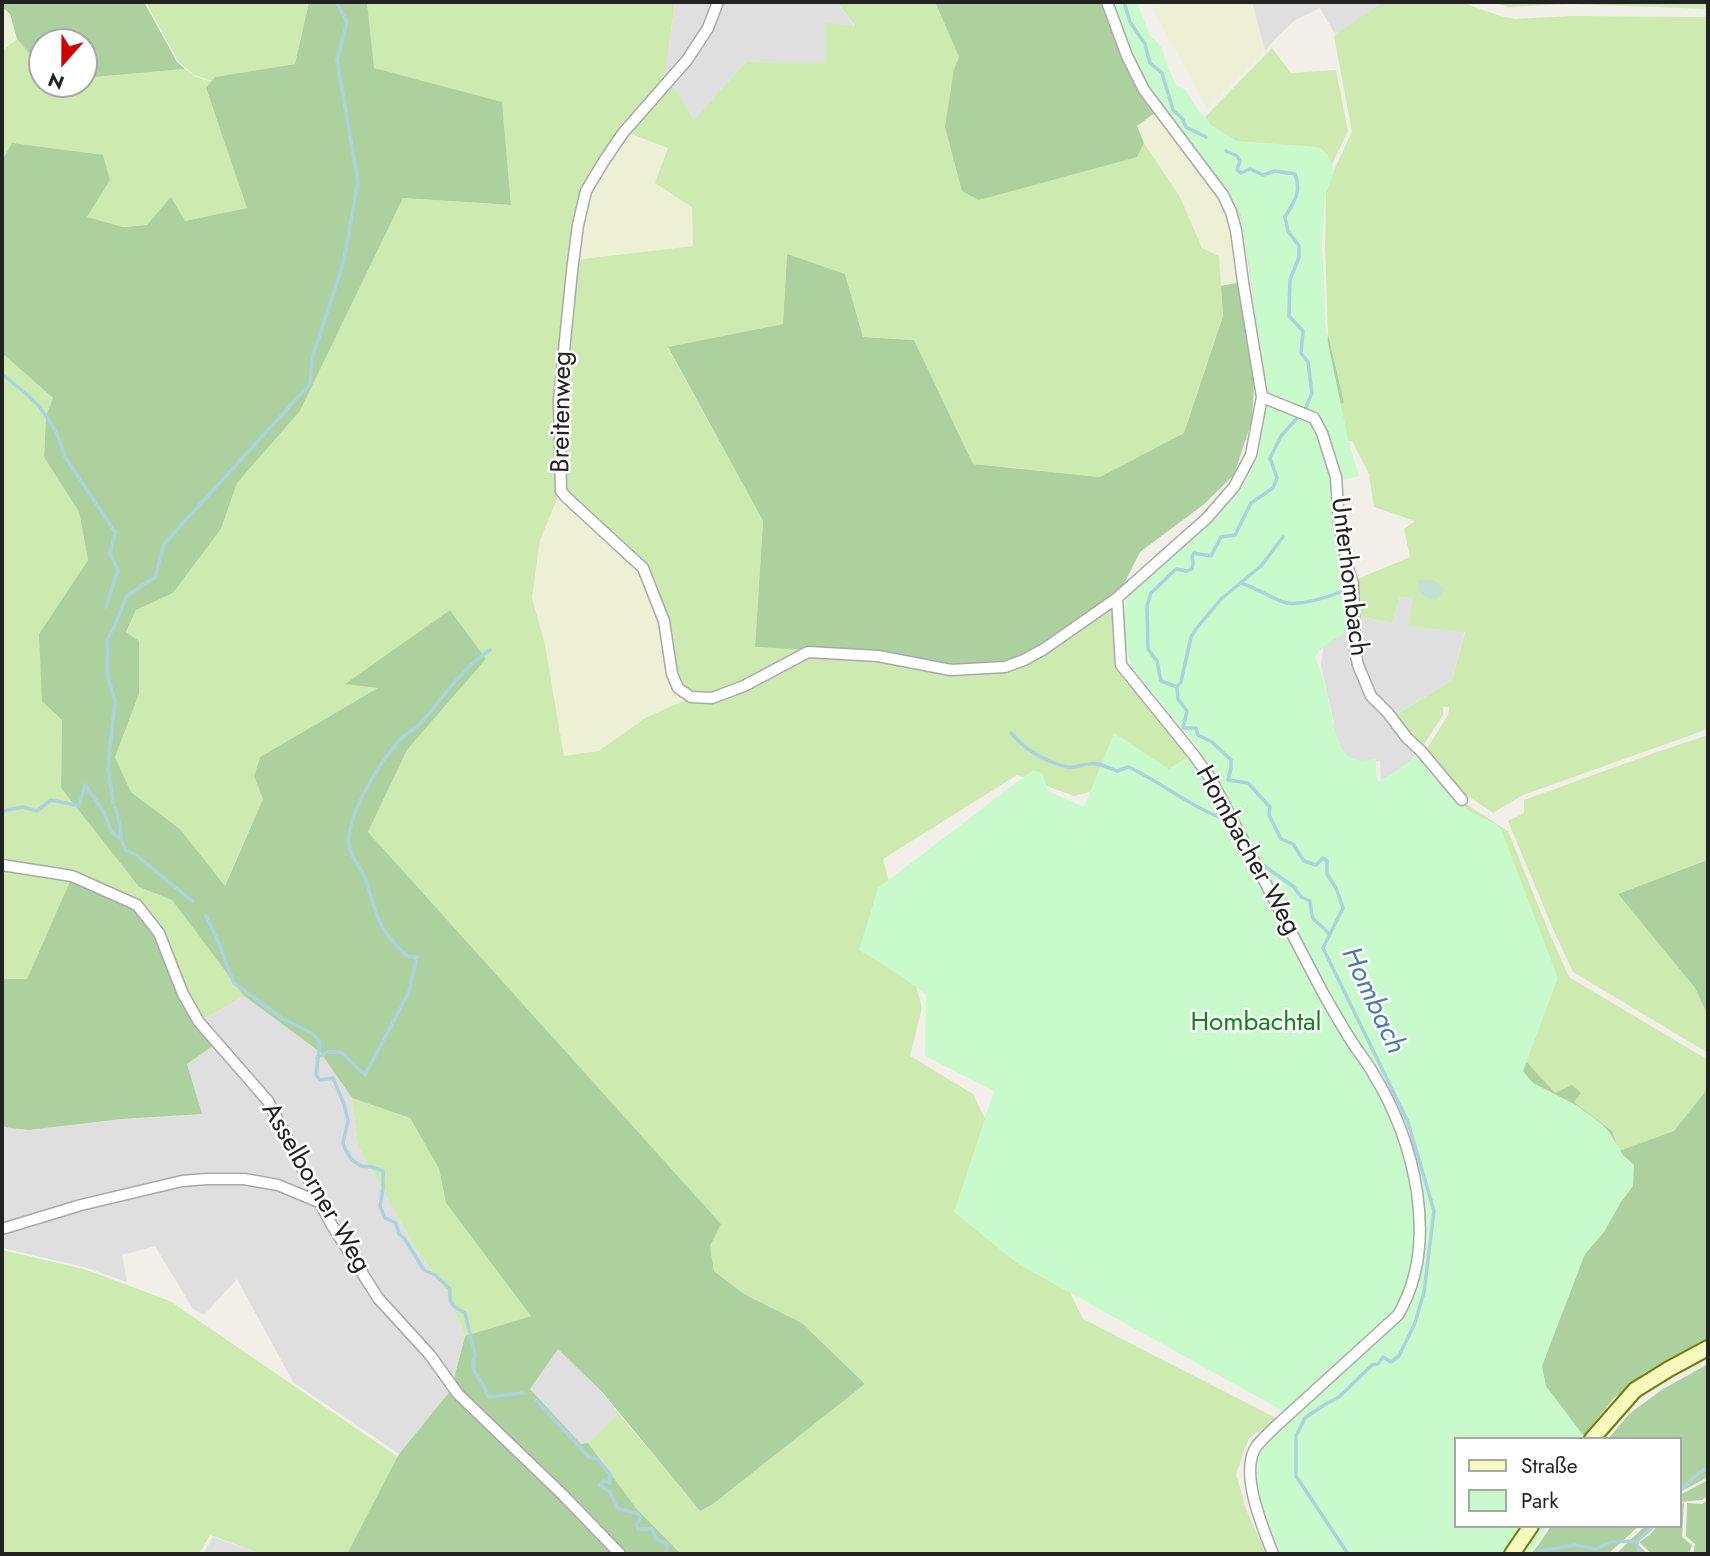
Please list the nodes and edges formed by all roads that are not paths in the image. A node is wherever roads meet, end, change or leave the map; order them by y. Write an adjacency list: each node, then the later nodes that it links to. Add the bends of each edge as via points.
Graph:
1 (718, 2): 4 (street, Breitenweg, via 713,19 687,60 624,132 586,191 572,271 559,400 561,491 643,568 664,621 671,674 678,688 691,696 712,698 808,652 878,656 951,670 1005,667 1044,649)
2 (1107, 2): 3 (street, via 1144,90 1231,212)
3 (1262, 397): 4 (street, via 1251,455 1234,487 1207,518); 5 (street, Unterhombach, via 1314,418 1322,433 1336,477 1339,525 1353,584 1358,665 1371,696)
4 (1117, 598): 13 (street, Hombacher Weg, via 1121,665 1211,779 1323,993 1375,1075 1401,1133 1417,1187 1417,1258 1407,1300 1398,1315 1252,1454 1250,1485)
5 (1462, 800)
6 (2, 865): 7 (street, Asselborner Weg, via 72,876 137,905 159,933 199,1022 268,1101)
7 (321, 1203): 8 (street, via 278,1185 206,1179 74,1207); 12 (street, Asselborner Weg, via 378,1298 458,1394)
8 (2, 1229)
9 (1708, 1348): 10 (main road, via 1635,1390)
10 (1594, 1437)
11 (1530, 1528): 14 (main road)
12 (620, 1554)
13 (1273, 1554)
14 (1512, 1554)

